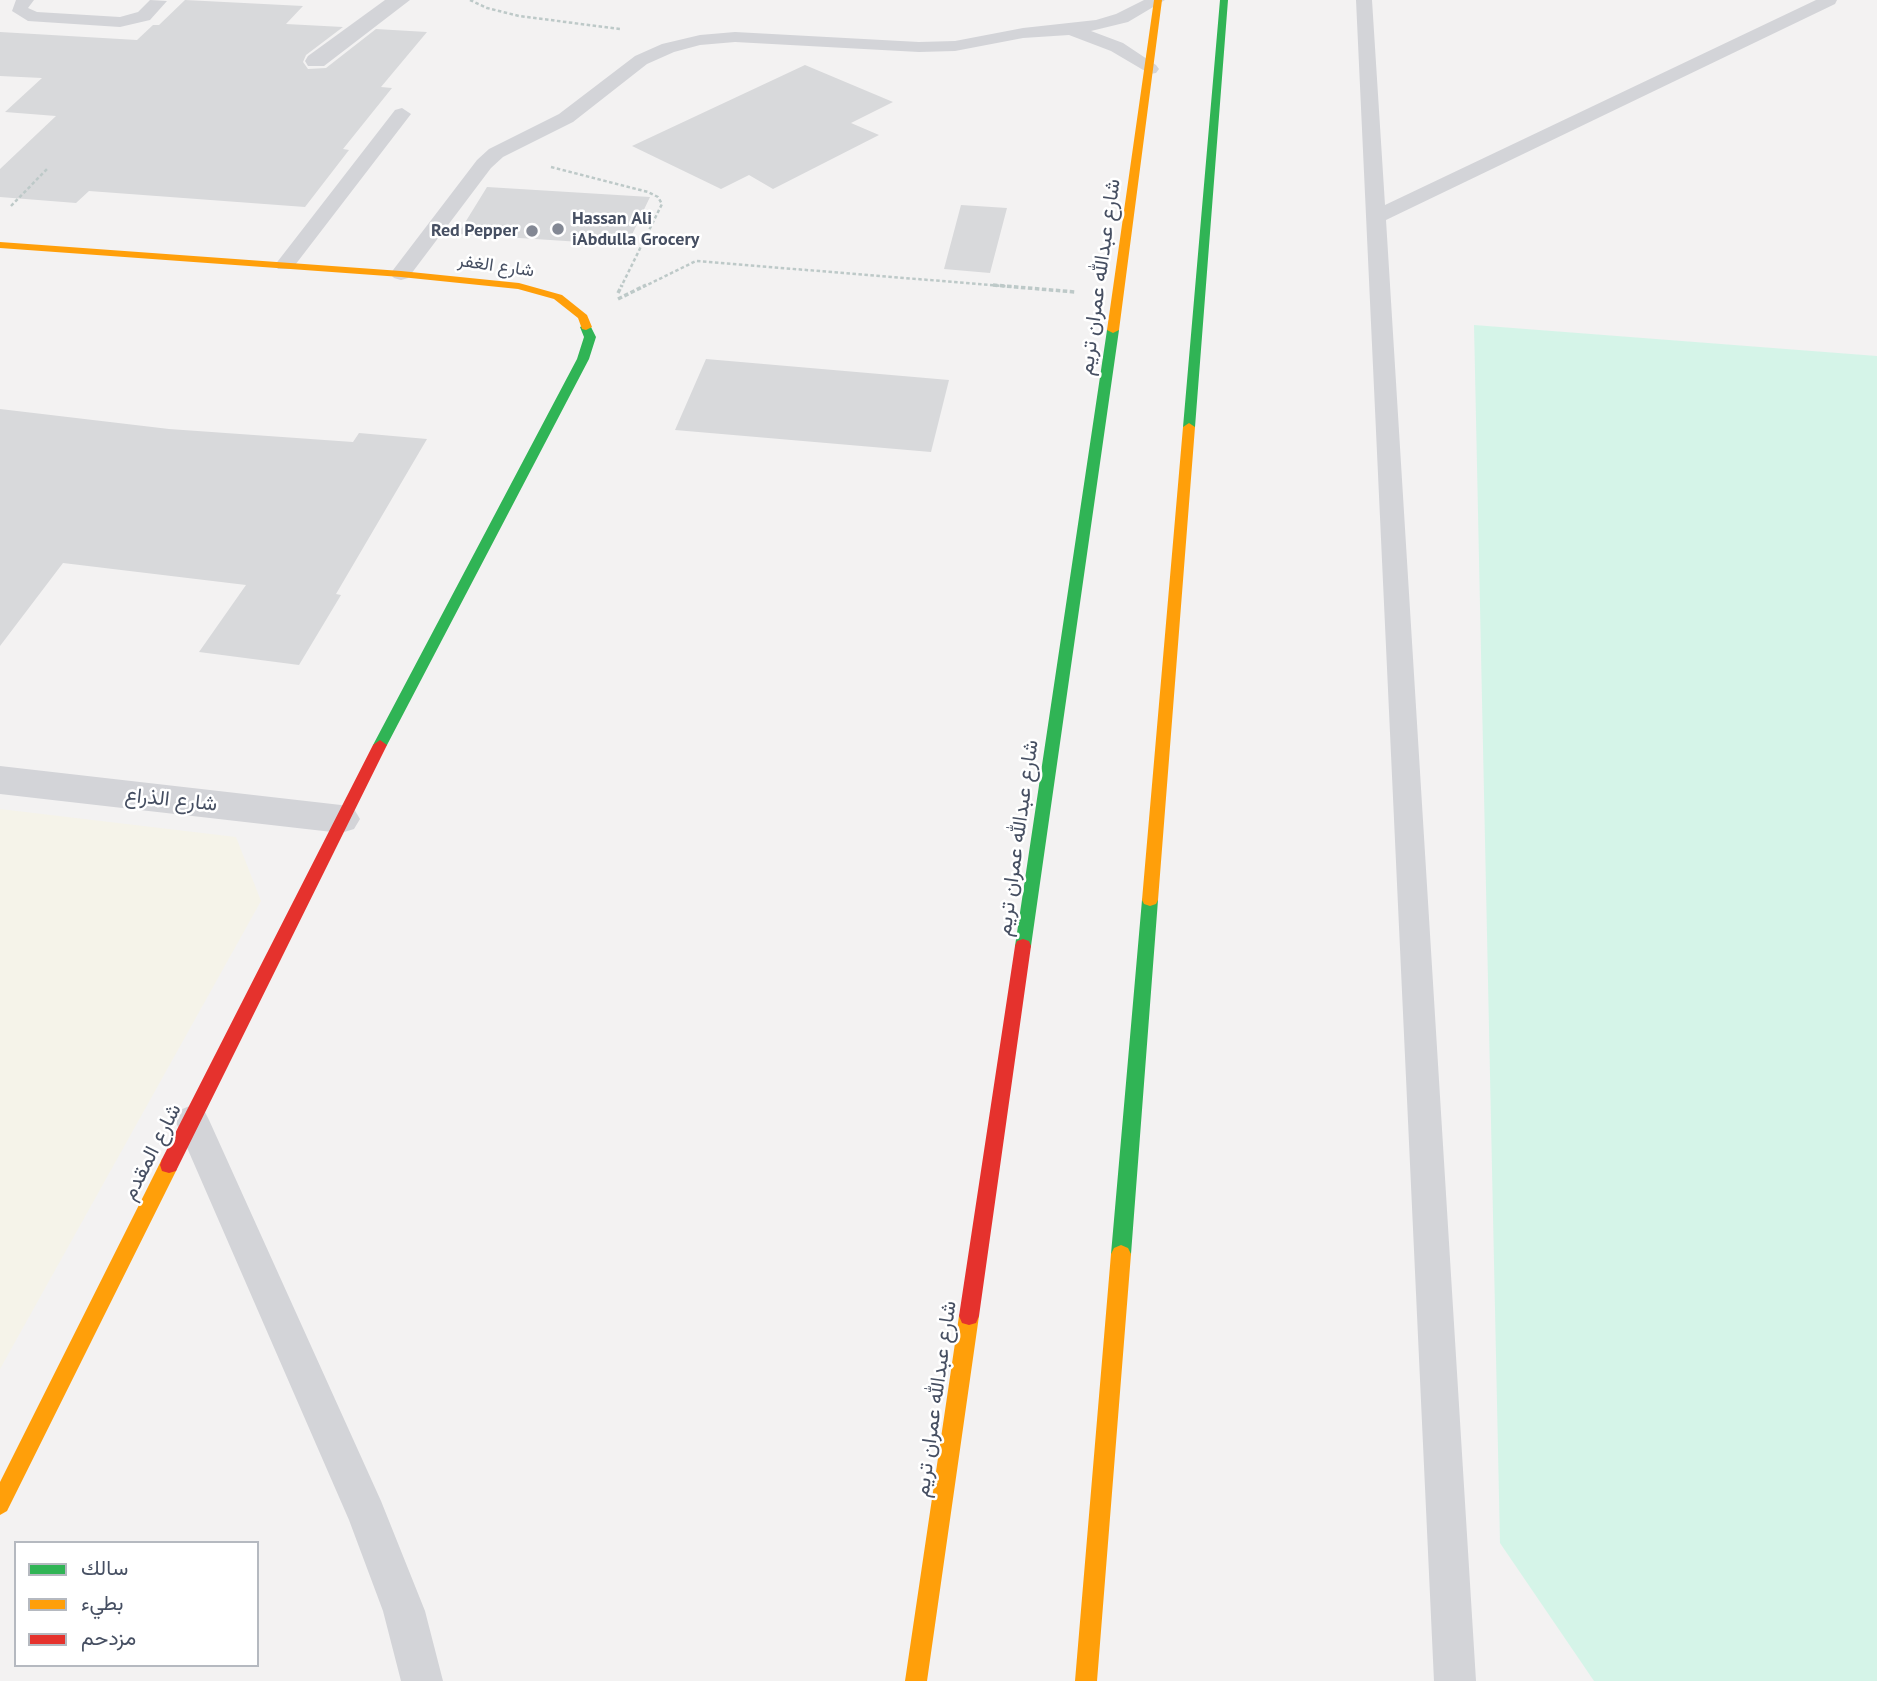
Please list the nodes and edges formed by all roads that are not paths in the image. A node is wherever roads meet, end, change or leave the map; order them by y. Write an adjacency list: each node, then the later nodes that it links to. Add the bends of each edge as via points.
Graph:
1 (26, 0): 7 (lane, via 20,6 25,15 107,22 144,16)
2 (399, 0): 9 (street)
3 (1157, 0): 8 (lane, via 1122,18); 10 (street, شارع عبدالله عمران تريم)
4 (1224, 0): 22 (street)
5 (1364, 0): 12 (lane)
6 (1829, 0): 12 (lane)
7 (159, 1)
8 (1071, 30): 10 (lane, via 1117,47); 15 (lane, via 938,47 735,37 668,48 640,60 566,118 496,153)
9 (316, 61)
10 (1150, 69): 21 (street, شارع عبدالله عمران تريم)
11 (402, 114): 14 (lane)
12 (1374, 218): 23 (lane)
13 (0, 245): 14 (street, شارع الغفر)
14 (285, 265): 15 (street, شارع الغفر)
15 (401, 274): 17 (street, شارع الغفر, via 519,286 558,297 583,317 590,337 583,359)
16 (0, 780): 17 (street, شارع الذراع)
17 (341, 819): 18 (street, شارع المقدم)
18 (192, 1120): 19 (street, شارع المقدم); 20 (lane, via 367,1515 404,1611)
19 (0, 1504)
20 (422, 1681)
21 (916, 1681)
22 (1086, 1681)
23 (1455, 1681)

